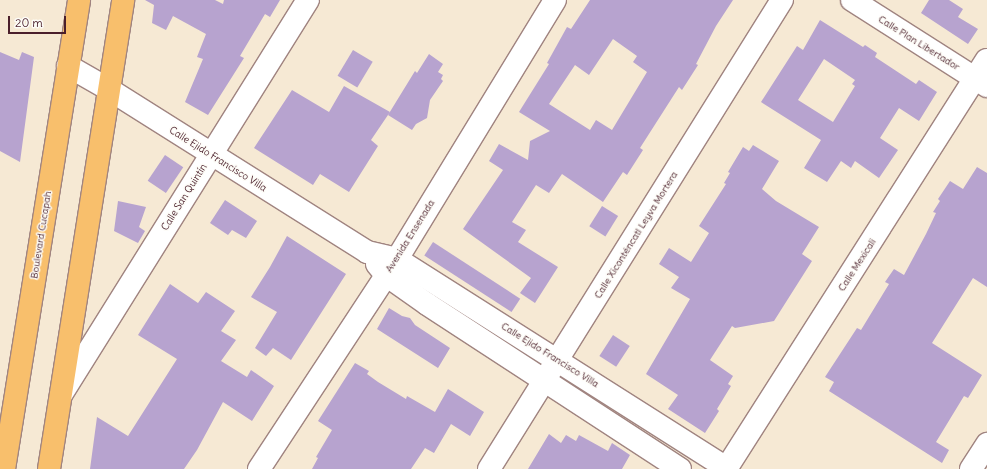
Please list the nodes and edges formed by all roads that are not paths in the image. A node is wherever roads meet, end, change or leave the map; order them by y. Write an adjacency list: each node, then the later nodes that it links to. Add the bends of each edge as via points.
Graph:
1 (79, 0): 8 (main road, Boulevard Cucapah)
2 (124, 0): 10 (main road)
3 (308, 0): 11 (street, Calle San Quintín)
4 (555, 0): 12 (street, Avenida Ensenada)
5 (782, 0): 13 (street, Calle Xiconténcatl Leyva Mortera)
6 (852, 0): 9 (street, Calle Plan Libertador)
7 (987, 60): 9 (street, Calle Mexicali)
8 (68, 66): 10 (street, Calle Ejido Francisco Villa); 16 (main road, Boulevard Cucapah)
9 (981, 82): 23 (street, Calle Mexicali)
10 (110, 90): 11 (street, Calle Ejido Francisco Villa); 15 (main road)
11 (210, 154): 12 (street, Calle Ejido Francisco Villa); 15 (street, Calle San Quintín)
12 (391, 267): 13 (street, Calle Ejido Francisco Villa); 14 (street, Calle Ejido Francisco Villa); 20 (street, Avenida Ensenada)
13 (558, 360): 14 (street, Calle Xiconténcatl Leyva Mortera); 23 (street, Calle Ejido Francisco Villa)
14 (544, 382): 21 (street, Calle Xiconténcatl Leyva Mortera); 22 (street, Calle Ejido Francisco Villa)
15 (61, 395): 19 (main road)
16 (5, 434): 18 (main road, Boulevard Cucapah)
17 (987, 444): 24 (street)
18 (4, 469)
19 (49, 469)
20 (259, 469)
21 (489, 469)
22 (680, 469)
23 (727, 469)
24 (971, 469)

